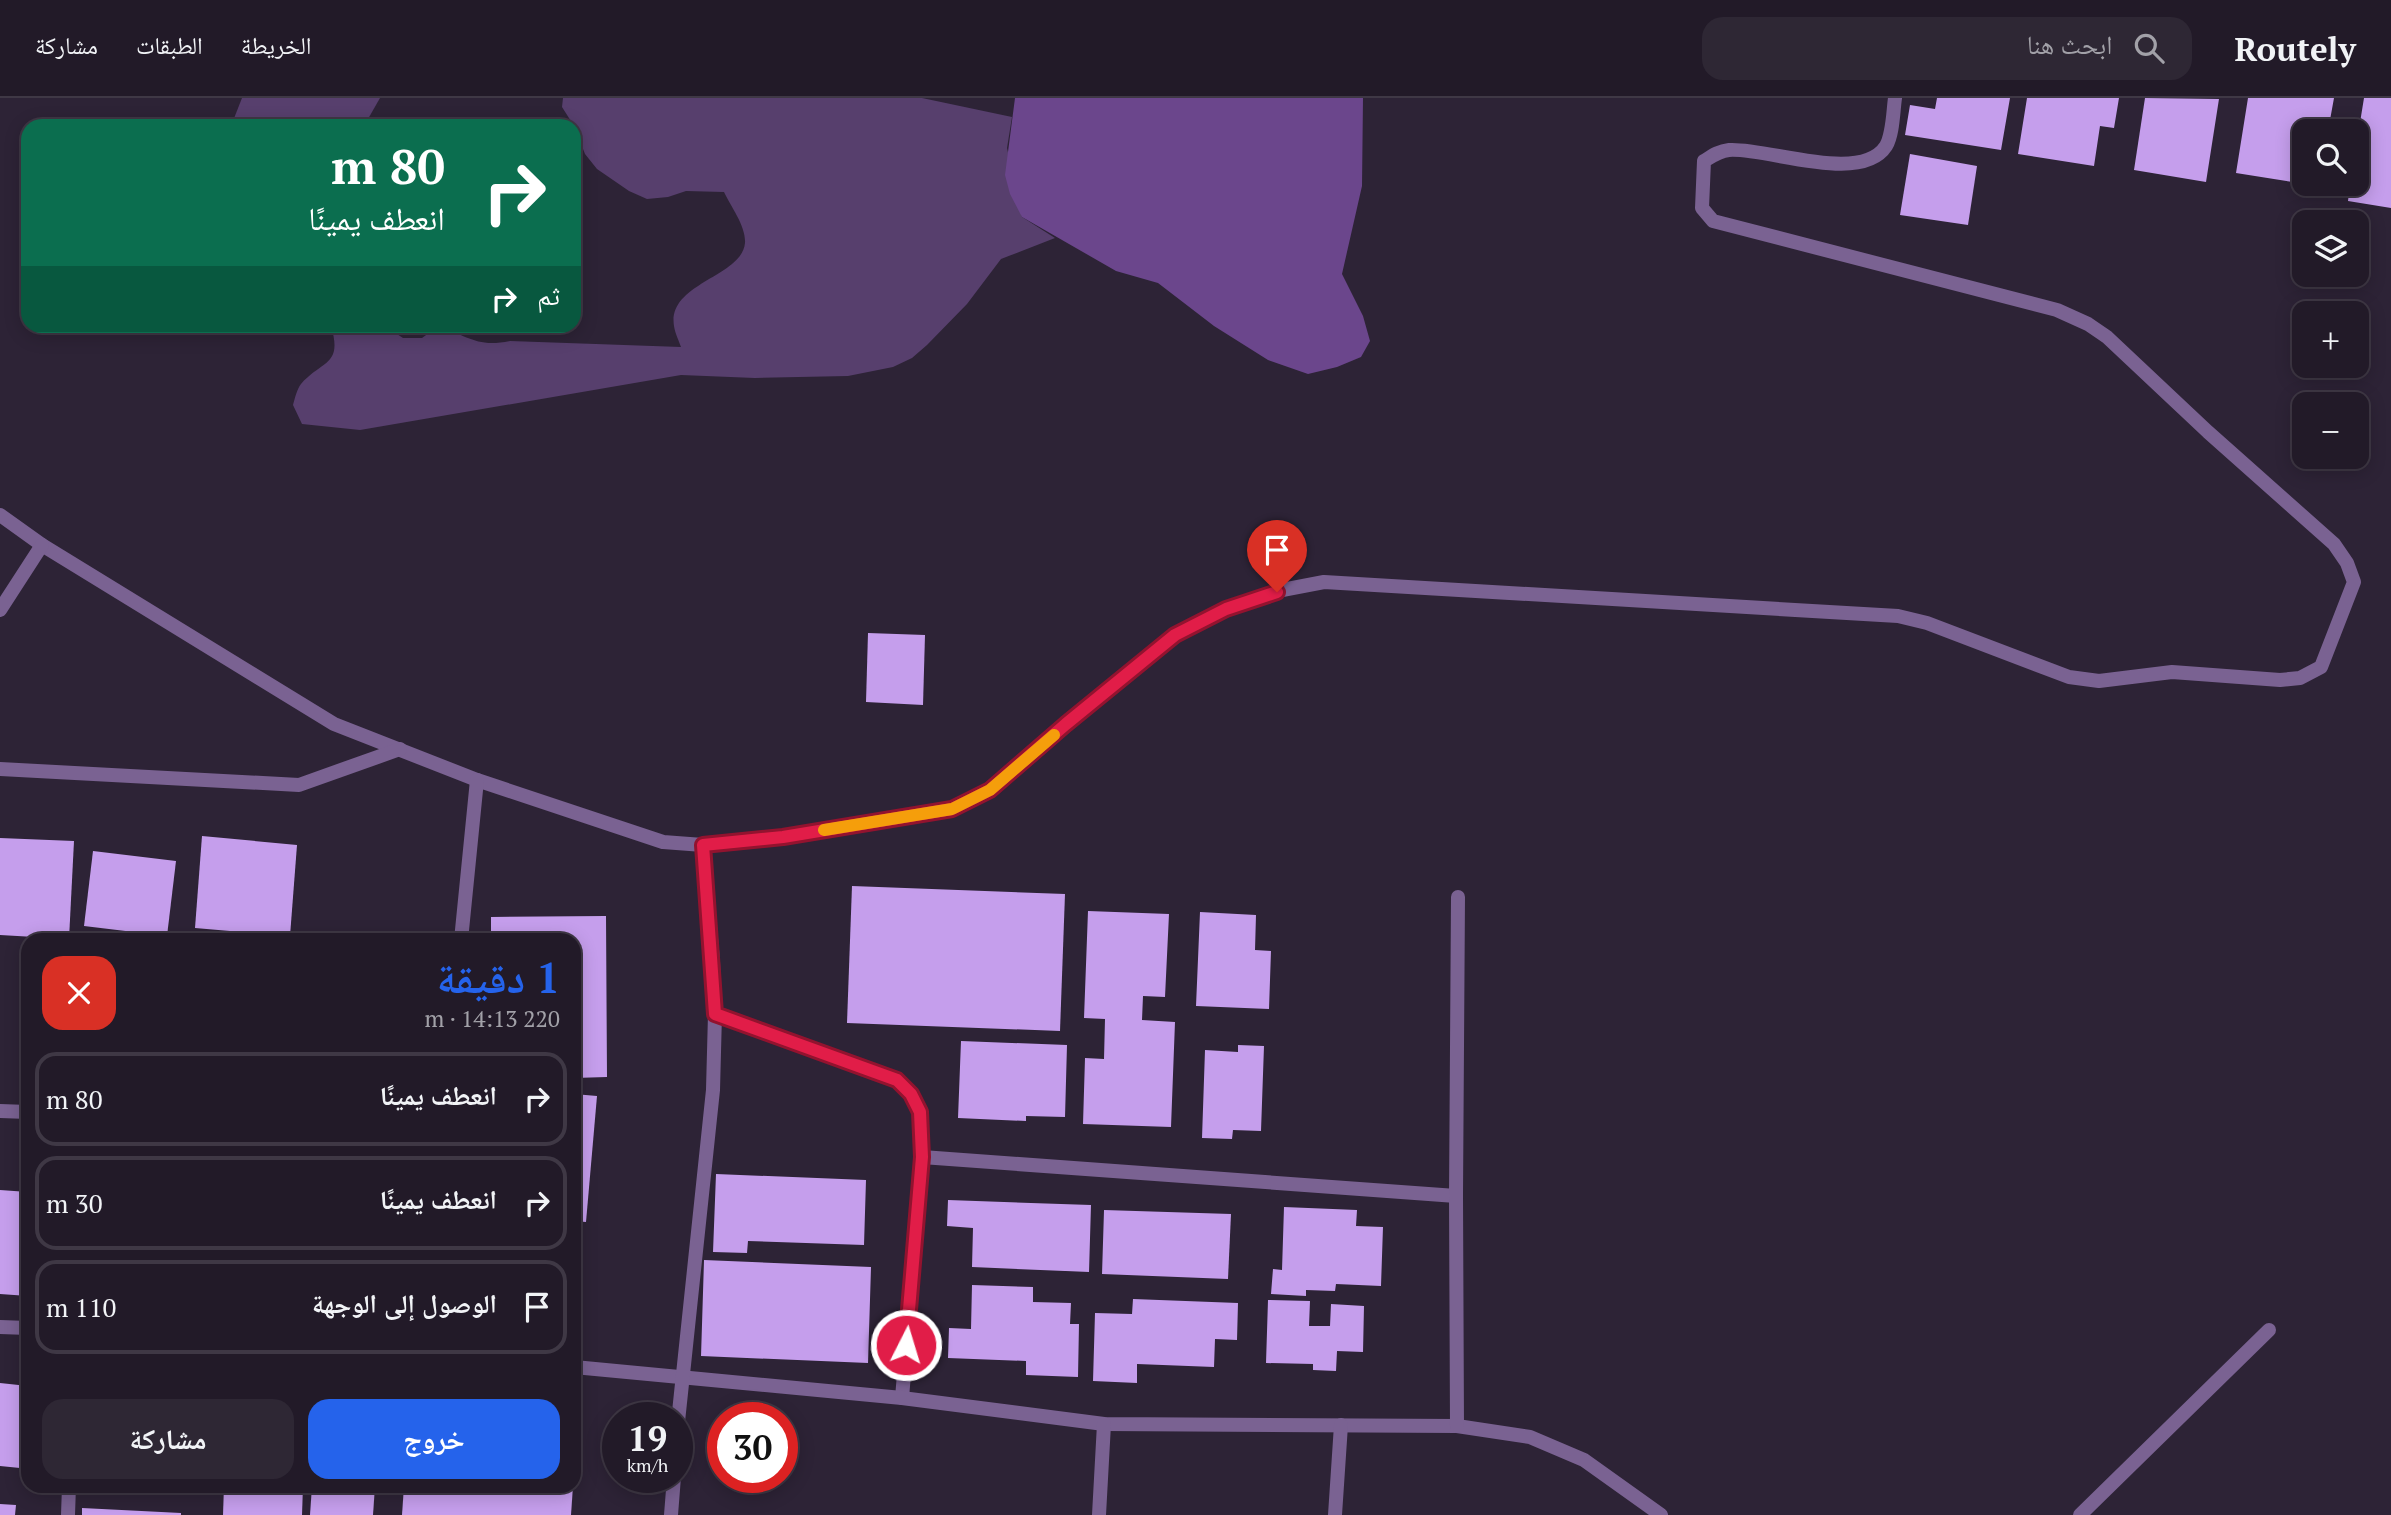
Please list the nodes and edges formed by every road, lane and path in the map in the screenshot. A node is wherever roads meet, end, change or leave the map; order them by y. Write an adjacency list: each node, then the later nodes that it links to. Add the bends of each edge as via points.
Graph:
1 (1895, 98): 8 (street, via 1887,144 1879,154 1853,164 1729,150 1714,154 1704,161 1702,208 1713,221 2057,310 2107,337 2334,544 2347,563 2354,582 2321,667 2300,678 2280,680 2172,672 2099,681 2069,677 1927,623 1898,617 1324,582 1226,609 1175,635 990,790 952,809 783,837)
2 (0, 515): 3 (street)
3 (42, 545): 4 (street); 5 (street, via 334,724)
4 (0, 610)
5 (400, 749): 6 (street, via 299,785); 7 (street)
6 (0, 769)
7 (477, 780): 8 (street, via 663,842); 10 (street)
8 (703, 845): 11 (street)
9 (1458, 897): 15 (street)
10 (462, 933)
11 (715, 1014): 14 (street, via 897,1080 920,1112); 20 (street, via 713,1090)
12 (0, 1111): 13 (street)
13 (21, 1112)
14 (922, 1157): 15 (street); 21 (street)
15 (1455, 1196): 25 (street)
16 (0, 1327): 17 (street)
17 (21, 1328)
18 (2269, 1329): 28 (street)
19 (581, 1368): 20 (street)
20 (681, 1377): 21 (street); 22 (street)
21 (902, 1398): 23 (street)
22 (679, 1402)
23 (1104, 1424): 24 (street); 31 (street)
24 (1341, 1425): 25 (street); 32 (street)
25 (1457, 1426): 33 (street, via 1530,1437 1584,1460)
26 (69, 1493): 29 (street)
27 (673, 1493): 30 (street)
28 (2090, 1512)
29 (68, 1515)
30 (671, 1515)
31 (1100, 1515)
32 (1335, 1515)
33 (1661, 1515)

